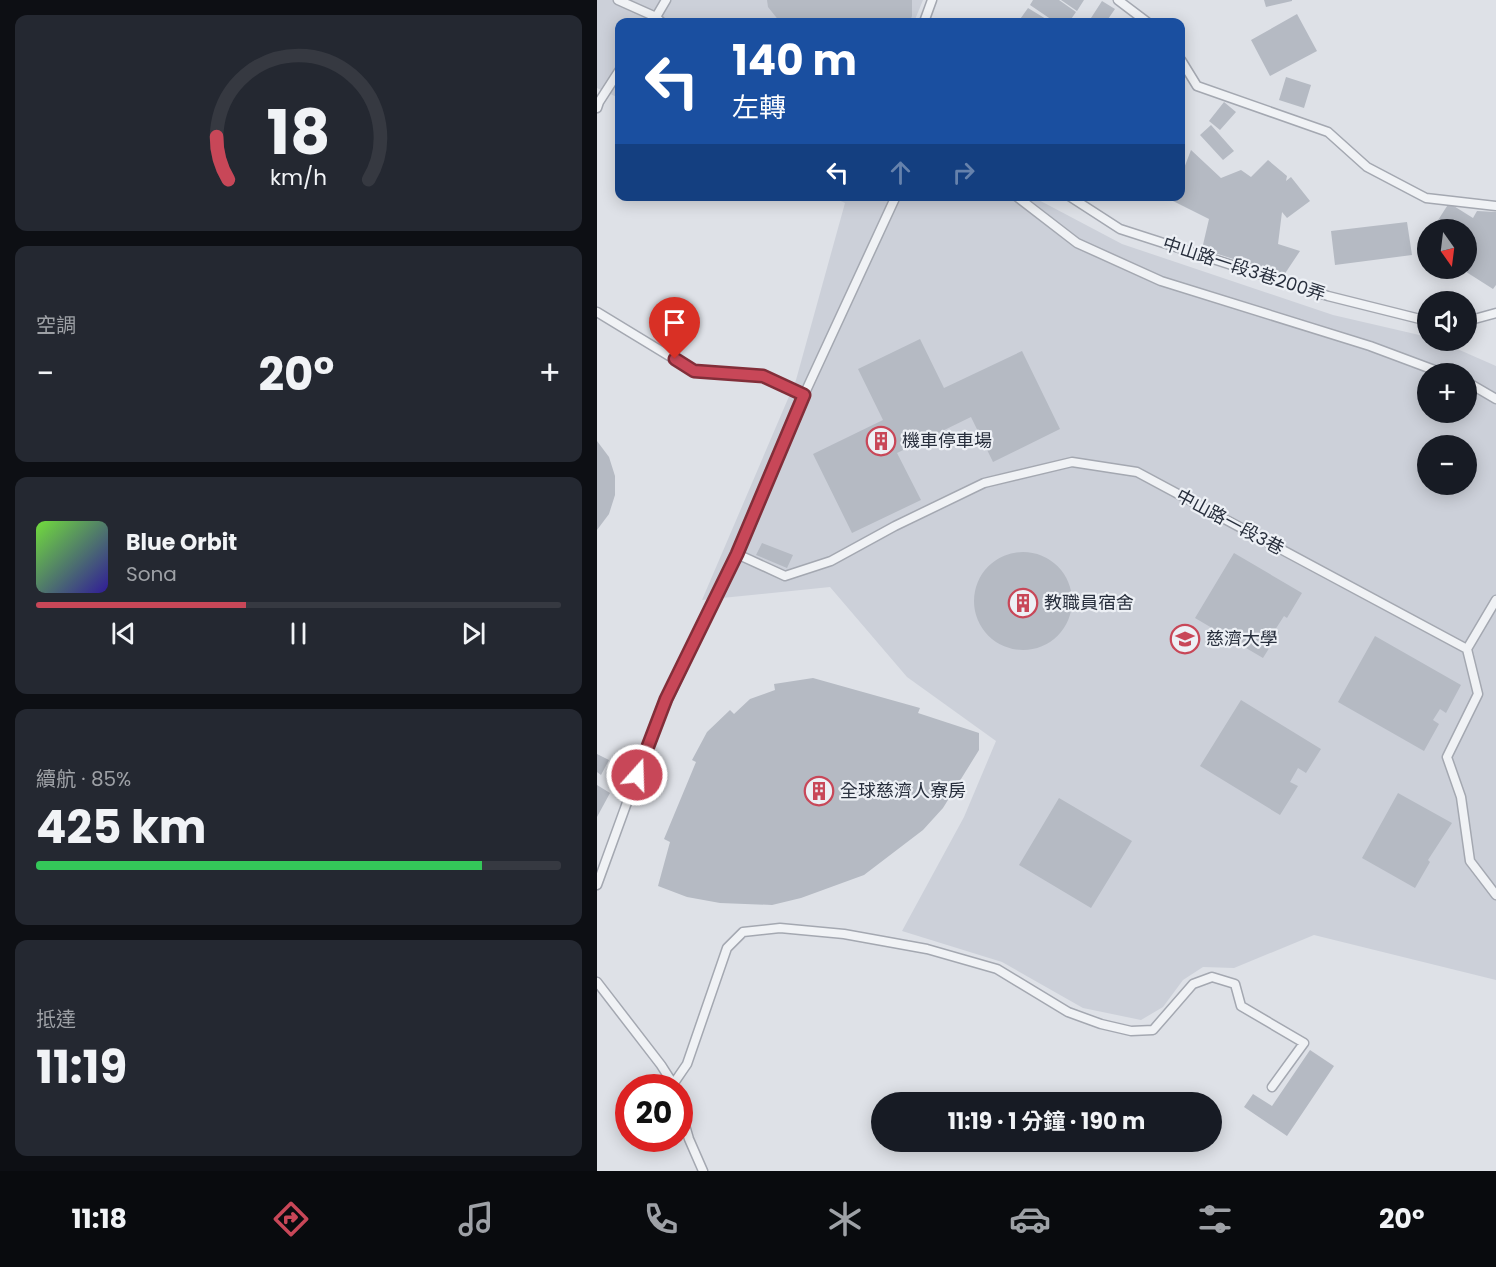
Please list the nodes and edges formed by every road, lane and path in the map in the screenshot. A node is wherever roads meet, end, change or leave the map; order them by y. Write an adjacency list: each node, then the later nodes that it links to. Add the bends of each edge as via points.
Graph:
1 (618, 0): 5 (lane)
2 (666, 0): 6 (lane)
3 (932, 0): 7 (lane)
4 (1118, 0): 8 (lane)
5 (651, 18)
6 (658, 18)
7 (925, 18)
8 (1142, 18)
9 (1185, 66): 15 (lane, via 1197,86 1328,132 1367,167 1427,198)
10 (615, 77): 11 (lane)
11 (597, 108)
12 (893, 201): 22 (lane)
13 (1022, 201): 20 (lane, via 1077,243 1161,282)
14 (1077, 201): 18 (lane, 中山路一段3巷200弄, via 1120,229 1328,296)
15 (1496, 206)
16 (597, 312): 22 (lane, via 694,371 763,376)
17 (1496, 313): 19 (lane)
18 (1417, 318)
19 (1477, 318)
20 (1417, 364)
21 (1477, 388): 23 (lane)
22 (804, 395): 24 (lane)
23 (1496, 399)
24 (737, 554): 26 (lane, 中山路一段3巷, via 785,576 831,561 984,483 1072,462 1137,472); 27 (lane, via 653,731)
25 (1496, 600): 26 (lane)
26 (1467, 649): 28 (lane, via 1478,694 1447,757 1461,798 1470,861)
27 (597, 885)
28 (1496, 895)
29 (597, 982): 30 (lane)
30 (666, 1074)
31 (681, 1074): 32 (lane, via 727,948 743,932 780,928 906,945 997,969 1068,1012 1131,1032 1153,1030 1193,984 1212,977 1235,984 1241,1006 1304,1043)
32 (1272, 1087)
33 (693, 1148): 34 (lane)
34 (703, 1171)

